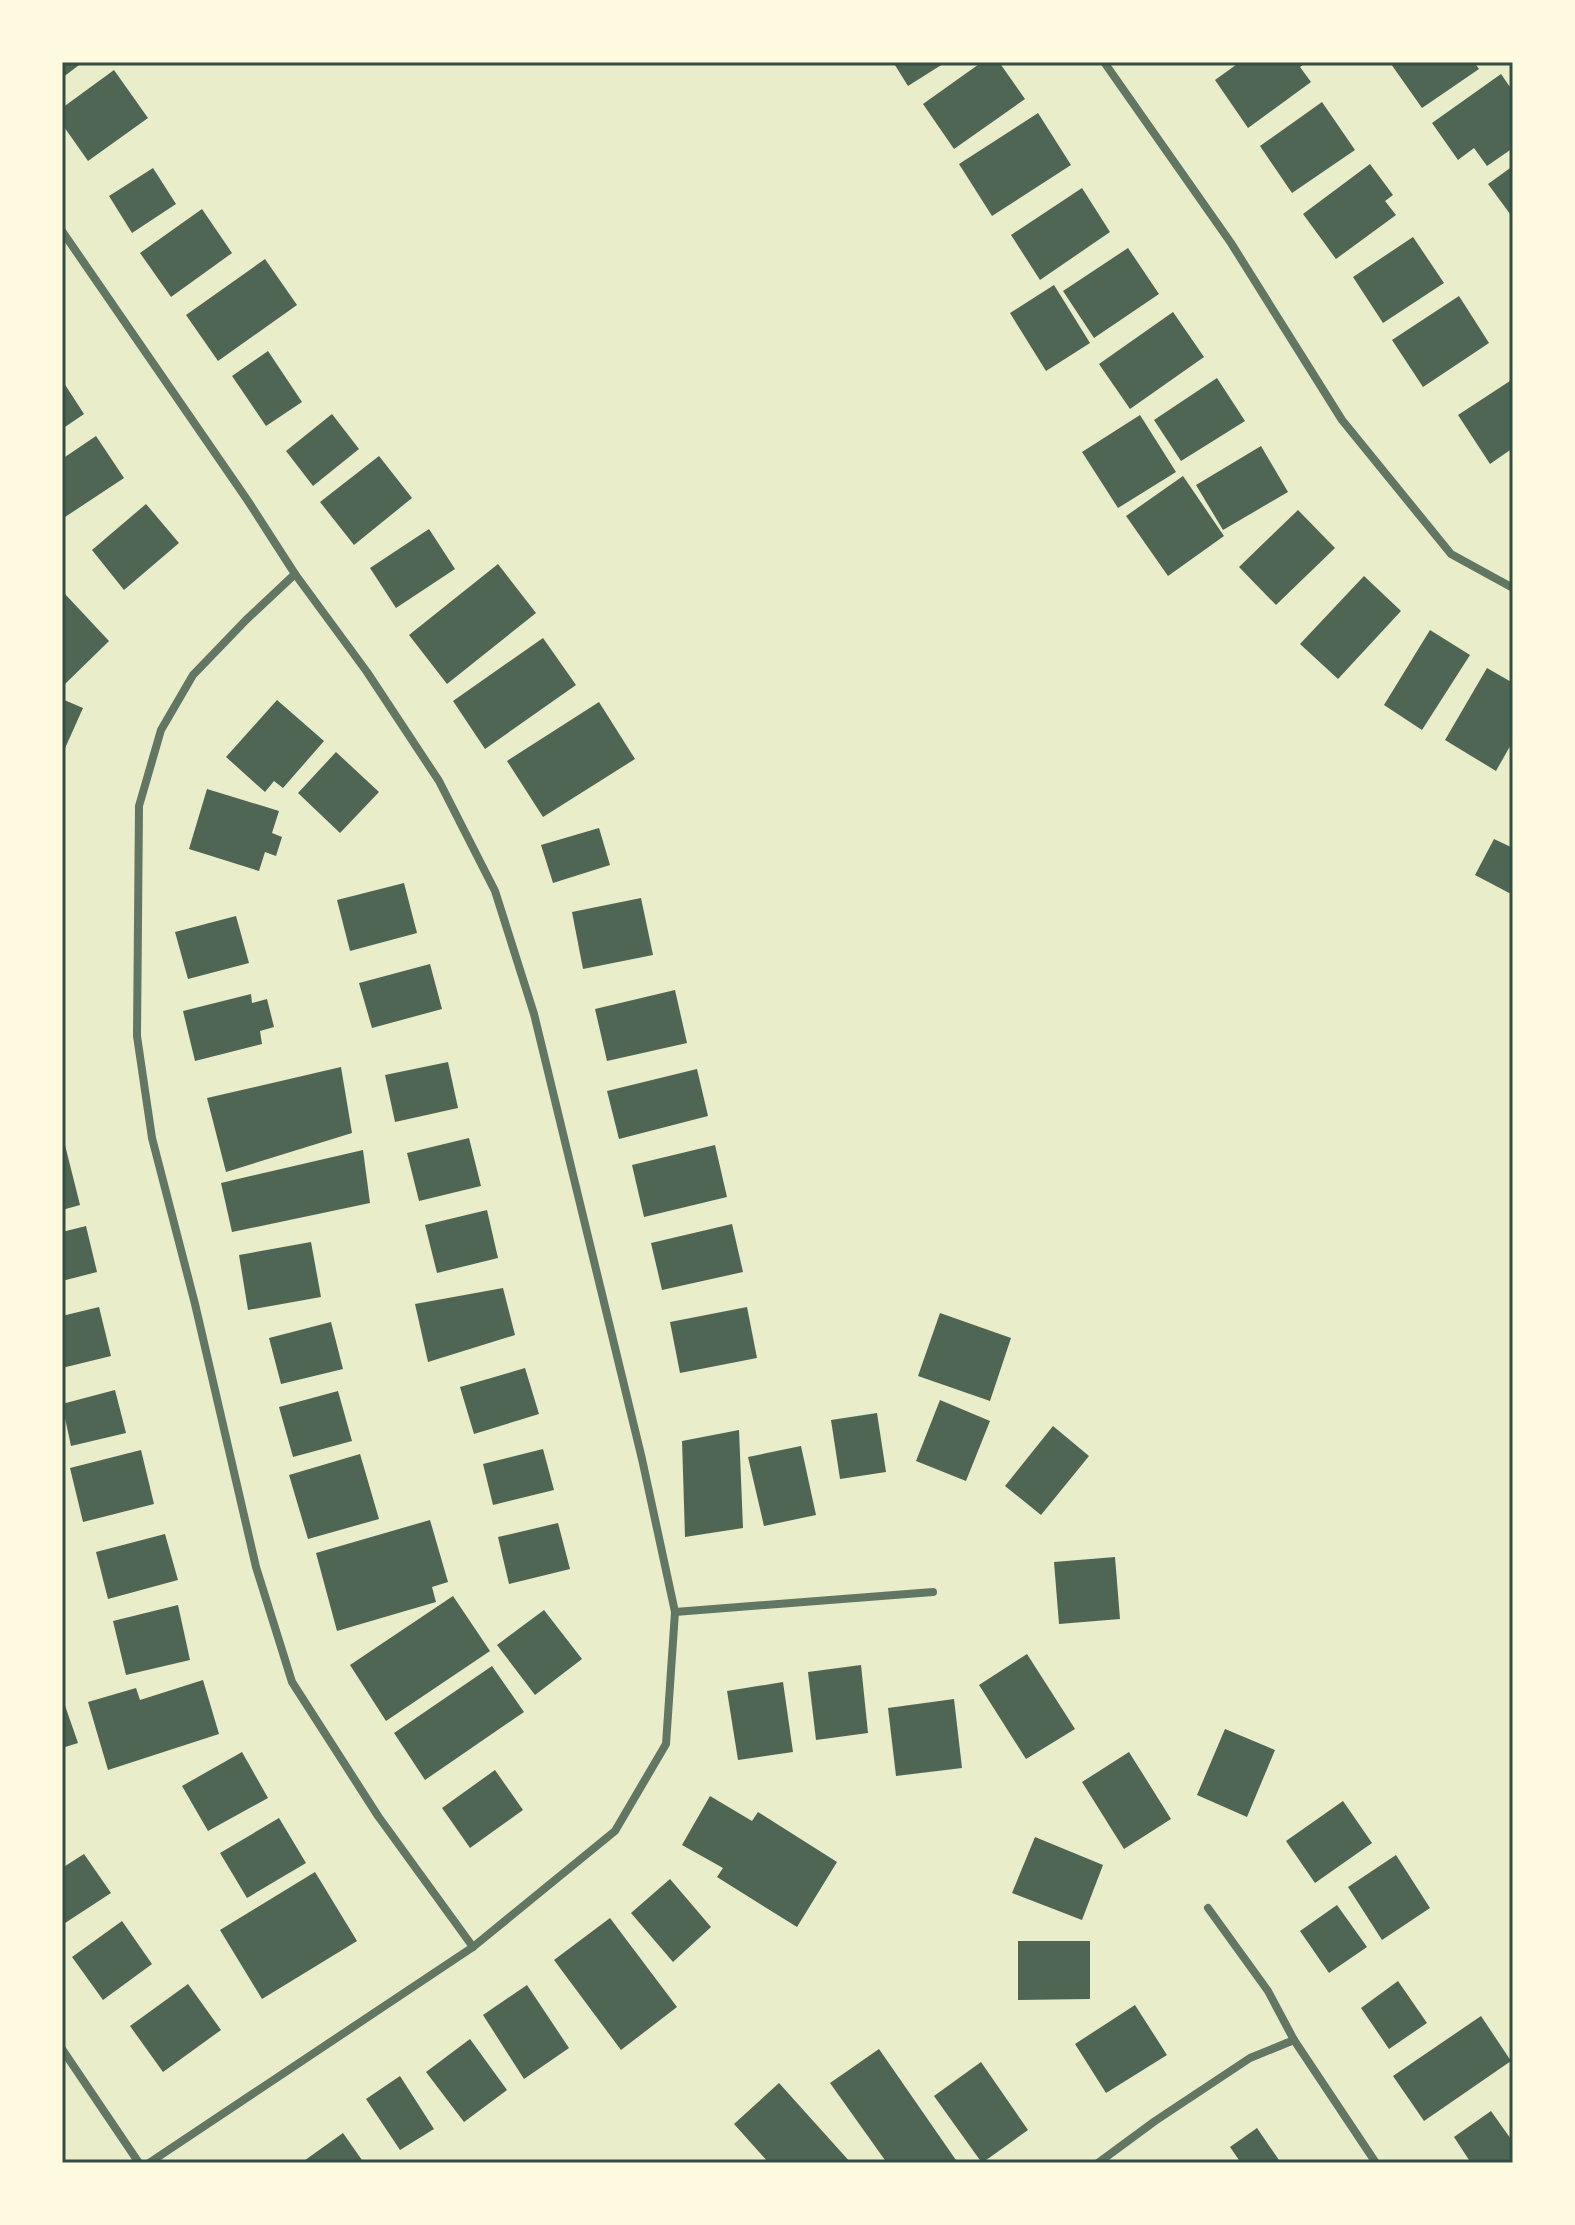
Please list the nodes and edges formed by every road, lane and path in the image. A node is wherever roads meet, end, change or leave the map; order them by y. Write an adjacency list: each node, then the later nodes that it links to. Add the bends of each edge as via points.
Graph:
1 (1104, 62): 4 (street, via 1231,243 1342,420 1451,554)
2 (62, 231): 3 (street)
3 (295, 574): 6 (street, via 439,781 495,891 537,1029); 8 (street, via 193,675 161,730 139,806 137,1036 152,1138 256,1567 292,1682 378,1816)
4 (1513, 588)
5 (933, 1592): 6 (street)
6 (675, 1612): 8 (street, via 666,1744 615,1831)
7 (1208, 1908): 9 (street, via 1268,1991)
8 (473, 1947): 12 (street)
9 (1294, 2040): 13 (street, via 1250,2058); 14 (street)
10 (62, 2049): 11 (street)
11 (139, 2163)
12 (149, 2163)
13 (1098, 2163)
14 (1376, 2163)

